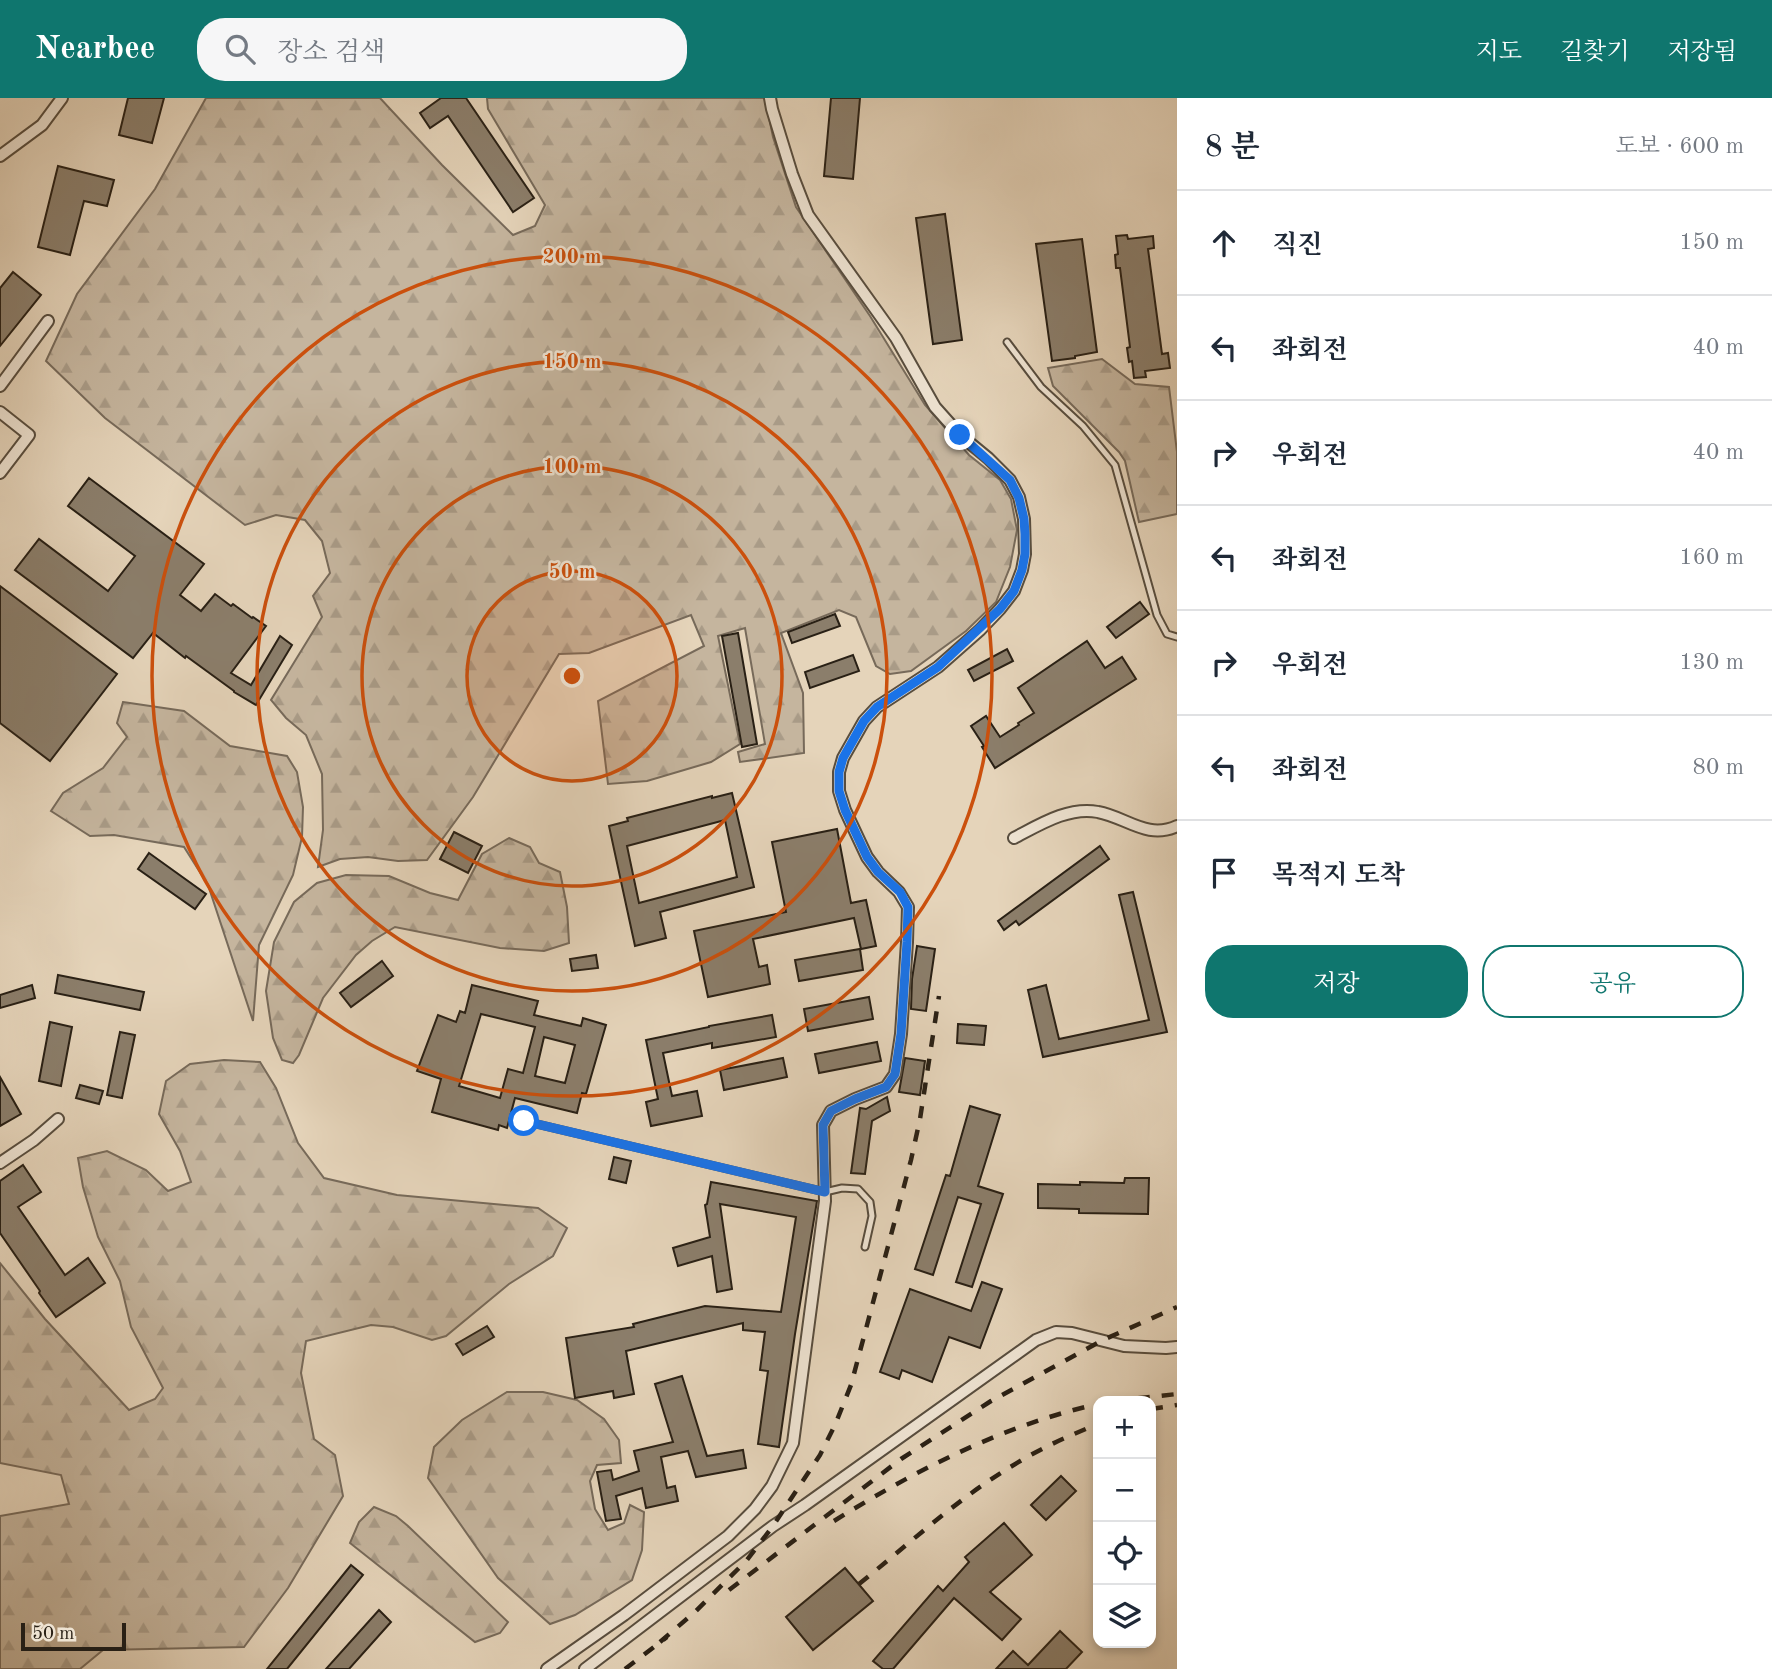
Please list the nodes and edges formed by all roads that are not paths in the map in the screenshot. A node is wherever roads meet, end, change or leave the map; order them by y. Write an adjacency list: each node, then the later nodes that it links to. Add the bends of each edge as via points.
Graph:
1 (62, 98): 3 (street, via 42,125)
2 (770, 98): 15 (street, via 808,215 896,338 935,407 1010,480 1019,498 1025,534 1022,570 1000,609 938,667 877,707 843,758 839,791 845,810 867,857 908,907 907,942 895,1074 886,1087 831,1111 823,1125)
3 (0, 156)
4 (48, 321): 6 (street)
5 (1007, 342): 9 (lane, via 1041,387 1083,426 1115,465 1157,615 1167,634)
6 (0, 386)
7 (0, 412): 8 (street, via 29,435)
8 (0, 473)
9 (1177, 636)
10 (1177, 826): 11 (street, via 1150,831 1097,811 1073,812)
11 (1014, 838)
12 (58, 1119): 14 (street)
13 (524, 1121): 15 (lane)
14 (0, 1163)
15 (825, 1192): 16 (lane, via 858,1189 870,1202 872,1216); 18 (street, via 793,1443 772,1486 728,1536)
16 (864, 1247)
17 (1177, 1347): 19 (street, via 1124,1346 1056,1332 1036,1340 755,1539)
18 (547, 1669)
19 (585, 1669)

